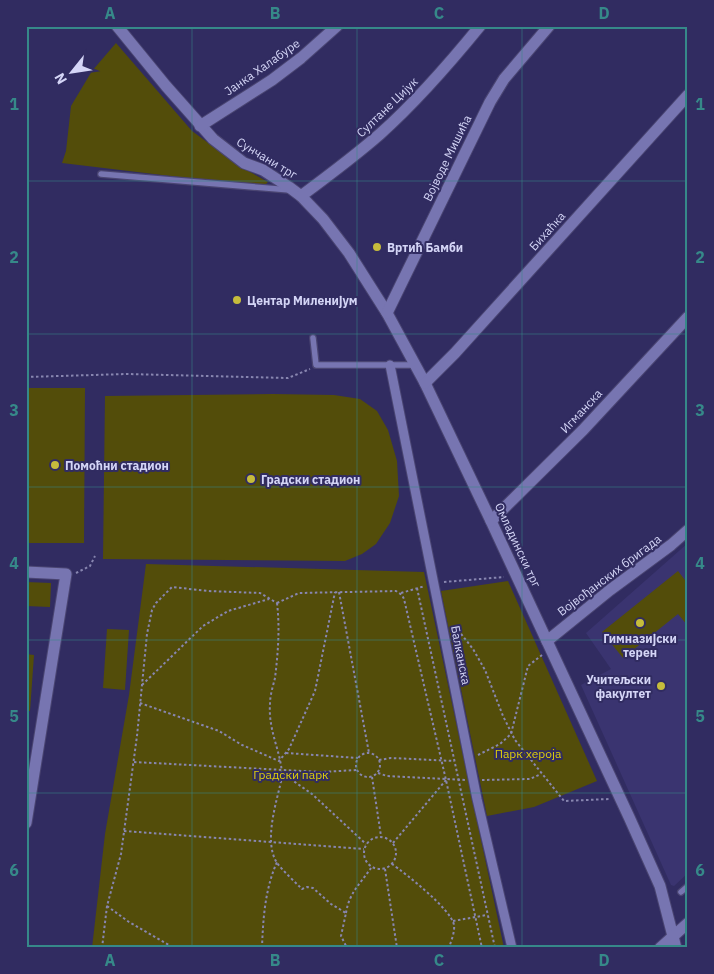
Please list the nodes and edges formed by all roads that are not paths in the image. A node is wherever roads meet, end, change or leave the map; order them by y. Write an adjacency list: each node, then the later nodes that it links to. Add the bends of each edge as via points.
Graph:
1 (117, 26): 6 (street, Сунчани трг)
2 (337, 26): 6 (street, Јанка Халабуре, via 272,80)
3 (480, 26): 8 (street, Султане Цијук, via 398,118 362,150)
4 (549, 26): 9 (street, Војводе Мишића, via 504,79 478,123)
5 (688, 95): 14 (street, Бихаћка)
6 (200, 126): 8 (street, Сунчани трг, via 244,164 263,170)
7 (101, 174): 8 (lane, Сунчани трг)
8 (298, 193): 9 (street, Омладински трг, via 336,234)
9 (387, 313): 12 (street, Омладински трг)
10 (688, 317): 15 (street, Игманска, via 583,430)
11 (313, 338): 13 (lane, via 316,364)
12 (415, 364): 13 (lane); 14 (street, Омладински трг)
13 (390, 365): 24 (street, Балканска, via 473,780)
14 (425, 383): 15 (street, Омладински трг)
15 (492, 520): 18 (street, Омладински трг)
16 (688, 530): 18 (street, Војвођанских бригада, via 610,590)
17 (26, 572): 19 (street, via 66,574)
18 (549, 646): 23 (street, Омладински трг, via 660,886)
19 (26, 823)
20 (688, 886): 21 (lane)
21 (681, 892)
22 (688, 923): 23 (street)
23 (674, 935): 25 (street); 26 (street, Омладински трг)
24 (512, 948)
25 (660, 948)
26 (676, 948)

